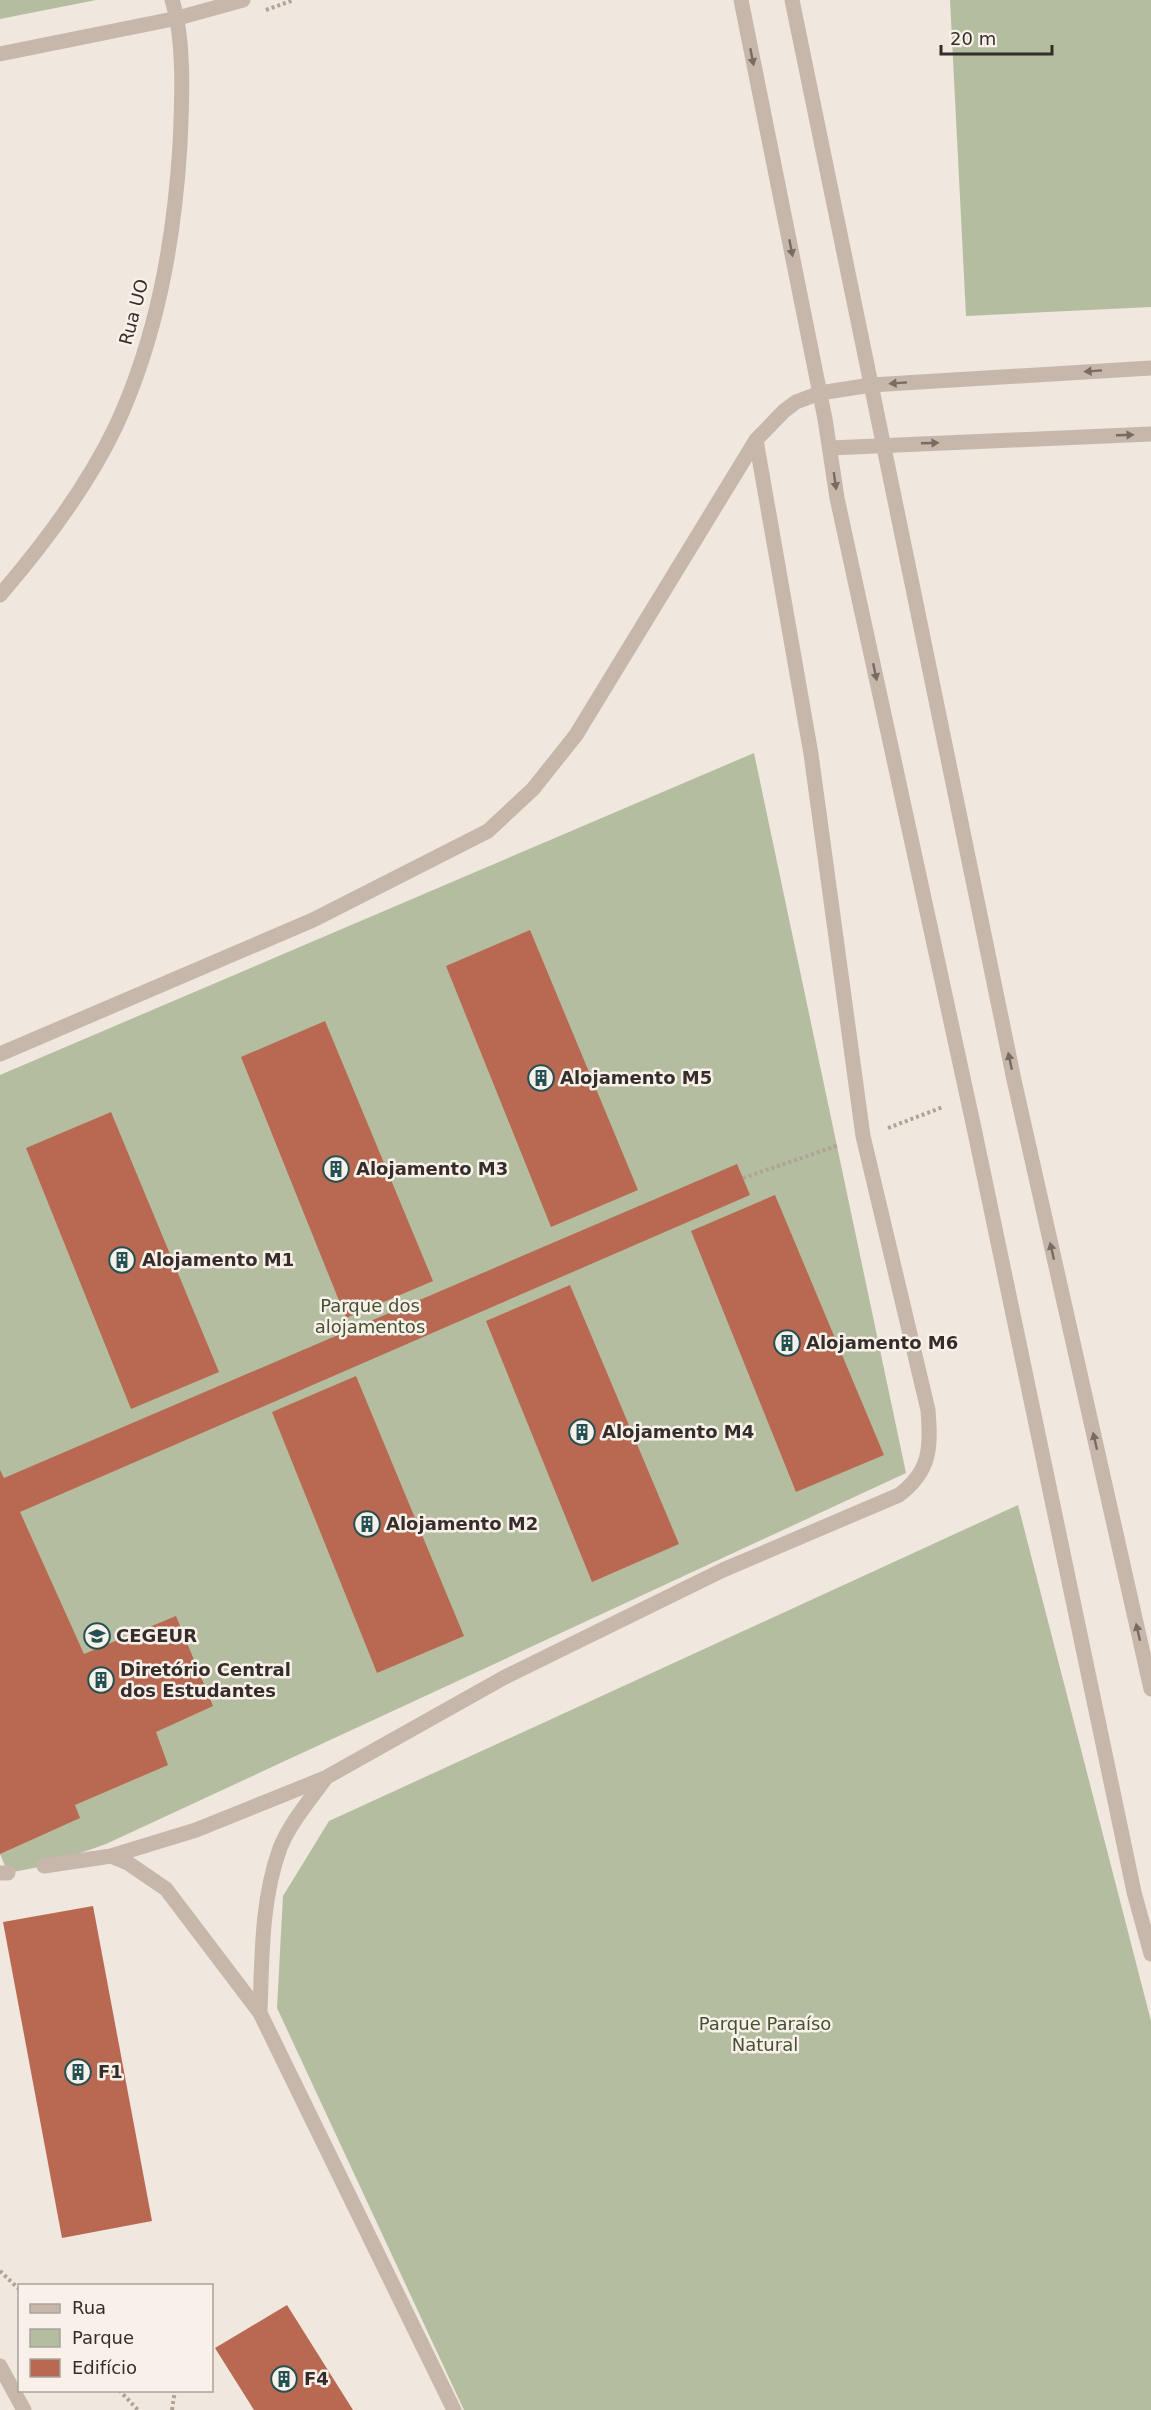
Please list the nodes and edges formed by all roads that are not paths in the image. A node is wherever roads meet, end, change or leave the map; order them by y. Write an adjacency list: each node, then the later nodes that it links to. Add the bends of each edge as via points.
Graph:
1 (172, 0): 5 (street, Rua UO)
2 (243, 0): 5 (street)
3 (741, 0): 9 (street, one-way to 9)
4 (792, 0): 8 (street)
5 (178, 18): 6 (street); 14 (street, Rua UO, via 178,171 174,221 157,311 115,427 78,494)
6 (0, 54)
7 (1151, 368): 8 (street, one-way to 8)
8 (871, 385): 9 (street); 12 (street)
9 (820, 393): 11 (street, via 784,411); 13 (street)
10 (1151, 434): 12 (street, one-way to 10)
11 (756, 441): 15 (street, via 576,735 533,789 488,831 313,920); 17 (street, via 811,754 863,1136 928,1410 926,1464 910,1486 882,1503 723,1570 505,1677)
12 (884, 445): 13 (street); 16 (street, one-way to 12, via 1014,1080)
13 (830, 448): 20 (street, one-way to 20, via 837,498 1134,1892)
14 (0, 595)
15 (0, 1053)
16 (1151, 1689)
17 (326, 1778): 18 (street, via 196,1830); 21 (street, via 280,1848 264,1926)
18 (111, 1856): 19 (street); 21 (street, via 166,1889)
19 (44, 1866)
20 (1151, 1954)
21 (260, 2013): 24 (street)
22 (0, 2366): 23 (street)
23 (24, 2410)
24 (454, 2410)

